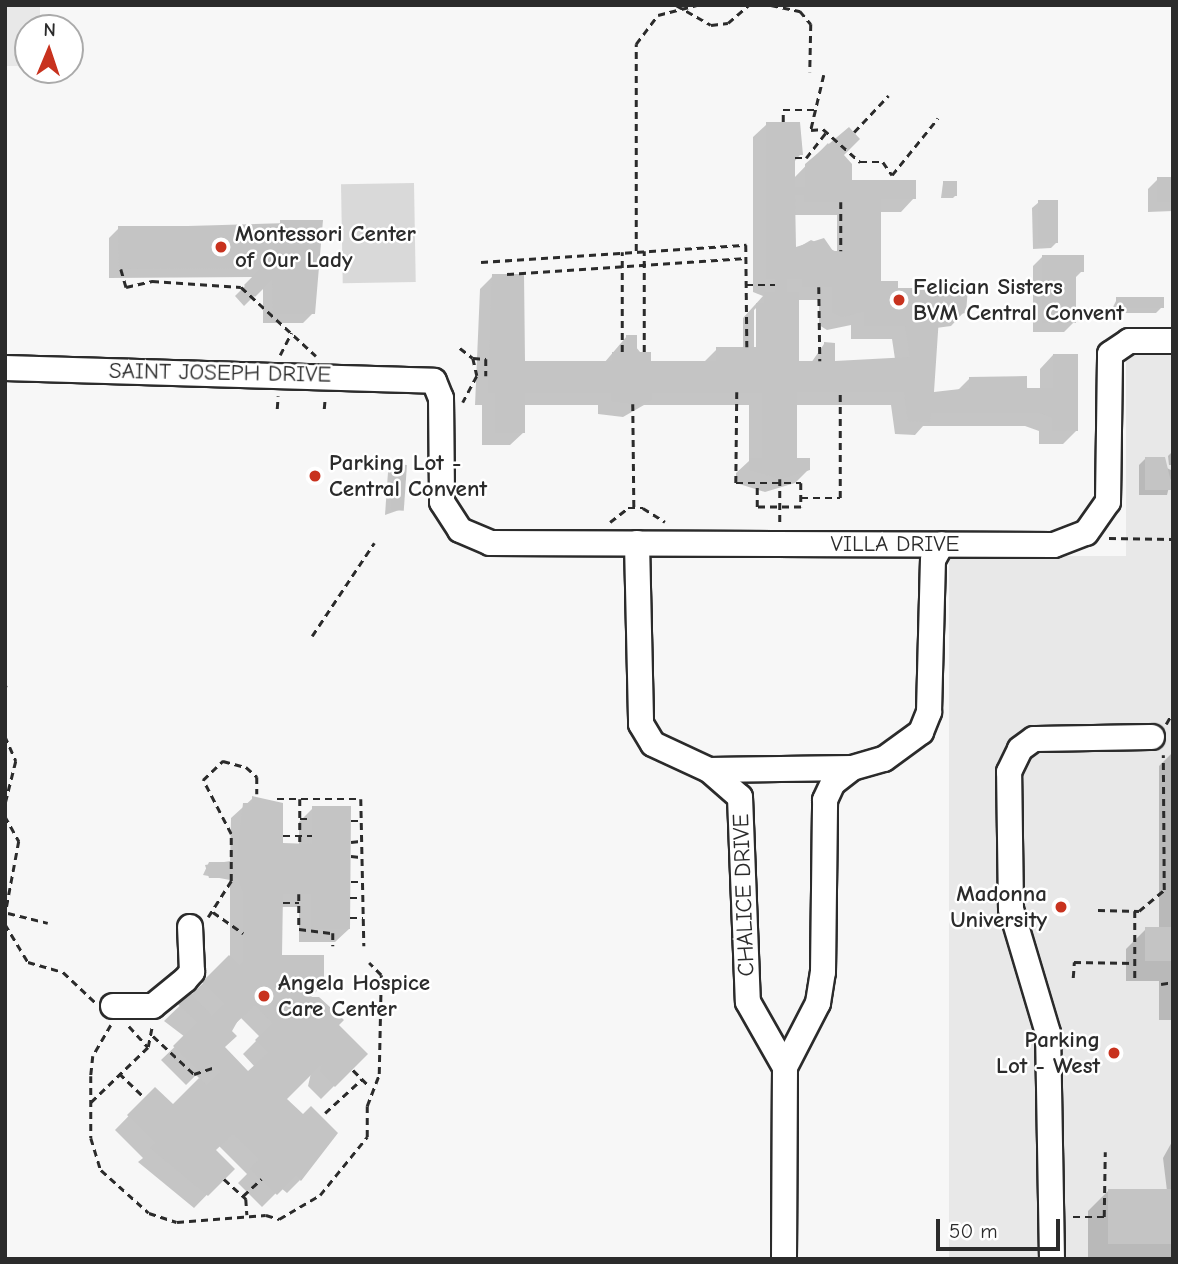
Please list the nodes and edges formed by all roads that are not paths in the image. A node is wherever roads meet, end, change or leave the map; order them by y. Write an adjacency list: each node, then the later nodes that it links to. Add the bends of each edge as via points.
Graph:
1 (1173, 341): 5 (street, VILLA DRIVE, via 1129,341 1110,354 1110,491 1094,526 1054,545)
2 (5, 368): 3 (street, SAINT JOSEPH DRIVE, via 434,381 441,398 440,492)
3 (453, 523): 4 (street, VILLA DRIVE, via 490,543)
4 (636, 543): 5 (street, VILLA DRIVE); 8 (street, CHALICE DRIVE, via 641,724 660,749)
5 (942, 544): 7 (street, CHALICE DRIVE, via 932,574 929,712 921,732 884,759)
6 (1160, 737): 13 (street, via 1034,739 1020,749 1009,772 1011,909 1048,1033)
7 (852, 768): 8 (street, CHALICE DRIVE); 11 (street, CHALICE DRIVE, via 833,783 825,800 823,972 818,1003)
8 (709, 770): 11 (street, CHALICE DRIVE, via 740,797 748,1002)
9 (196, 927): 10 (street, via 192,972 185,980 153,1006)
10 (113, 1010)
11 (785, 1067): 12 (street, CHALICE DRIVE)
12 (784, 1259)
13 (1052, 1259)

